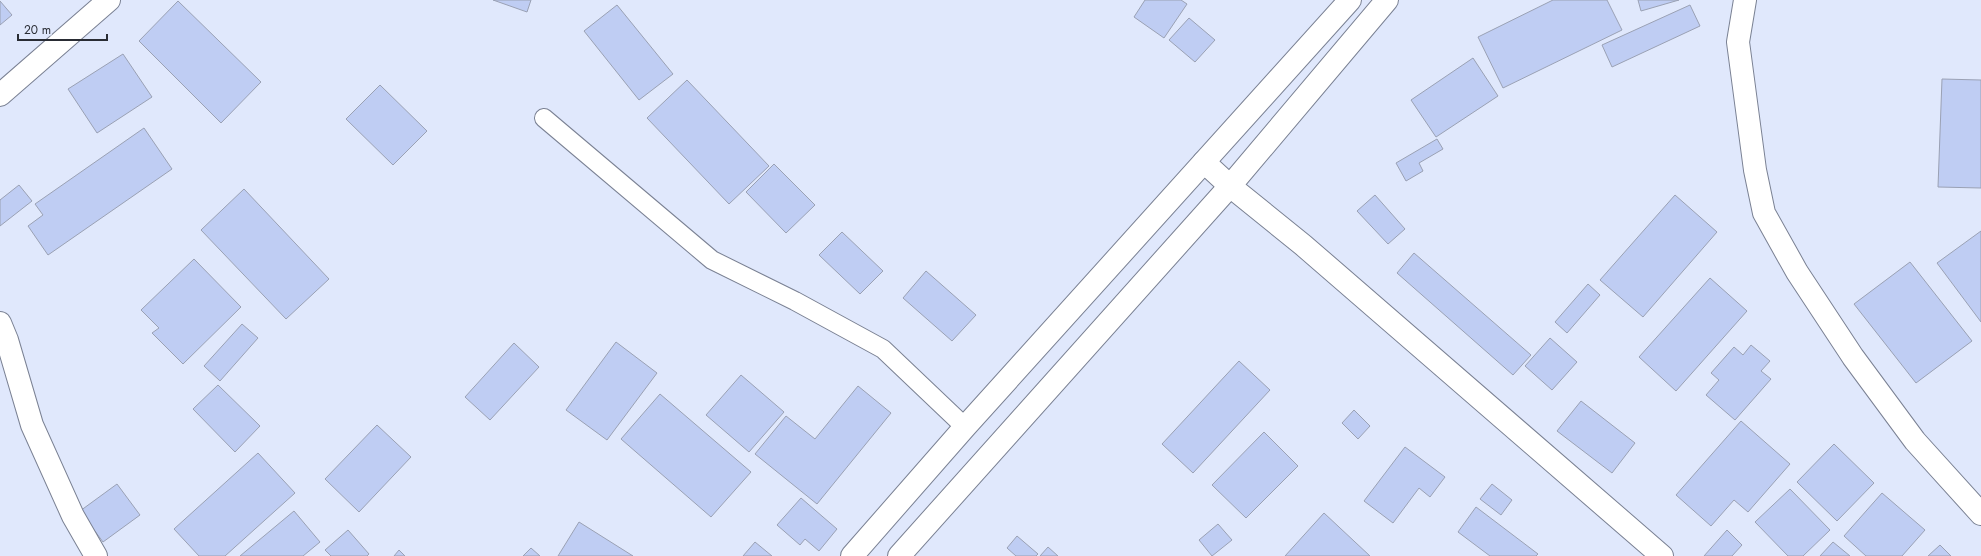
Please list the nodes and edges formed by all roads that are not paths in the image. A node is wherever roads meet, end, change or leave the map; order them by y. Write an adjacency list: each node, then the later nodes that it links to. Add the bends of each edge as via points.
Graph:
1 (109, 0): 5 (street)
2 (1350, 0): 7 (street)
3 (1387, 0): 8 (street)
4 (1745, 0): 11 (street, via 1738,42 1755,170 1764,213 1797,272 1853,357 1915,441)
5 (0, 95)
6 (544, 118): 10 (lane, via 712,260 883,349)
7 (1204, 162): 8 (street); 10 (street)
8 (1230, 186): 14 (street); 15 (street, via 1303,245)
9 (2, 335): 12 (street, via 32,425 73,516)
10 (965, 427): 13 (street)
11 (1981, 514)
12 (96, 556)
13 (852, 556)
14 (899, 556)
15 (1662, 556)

